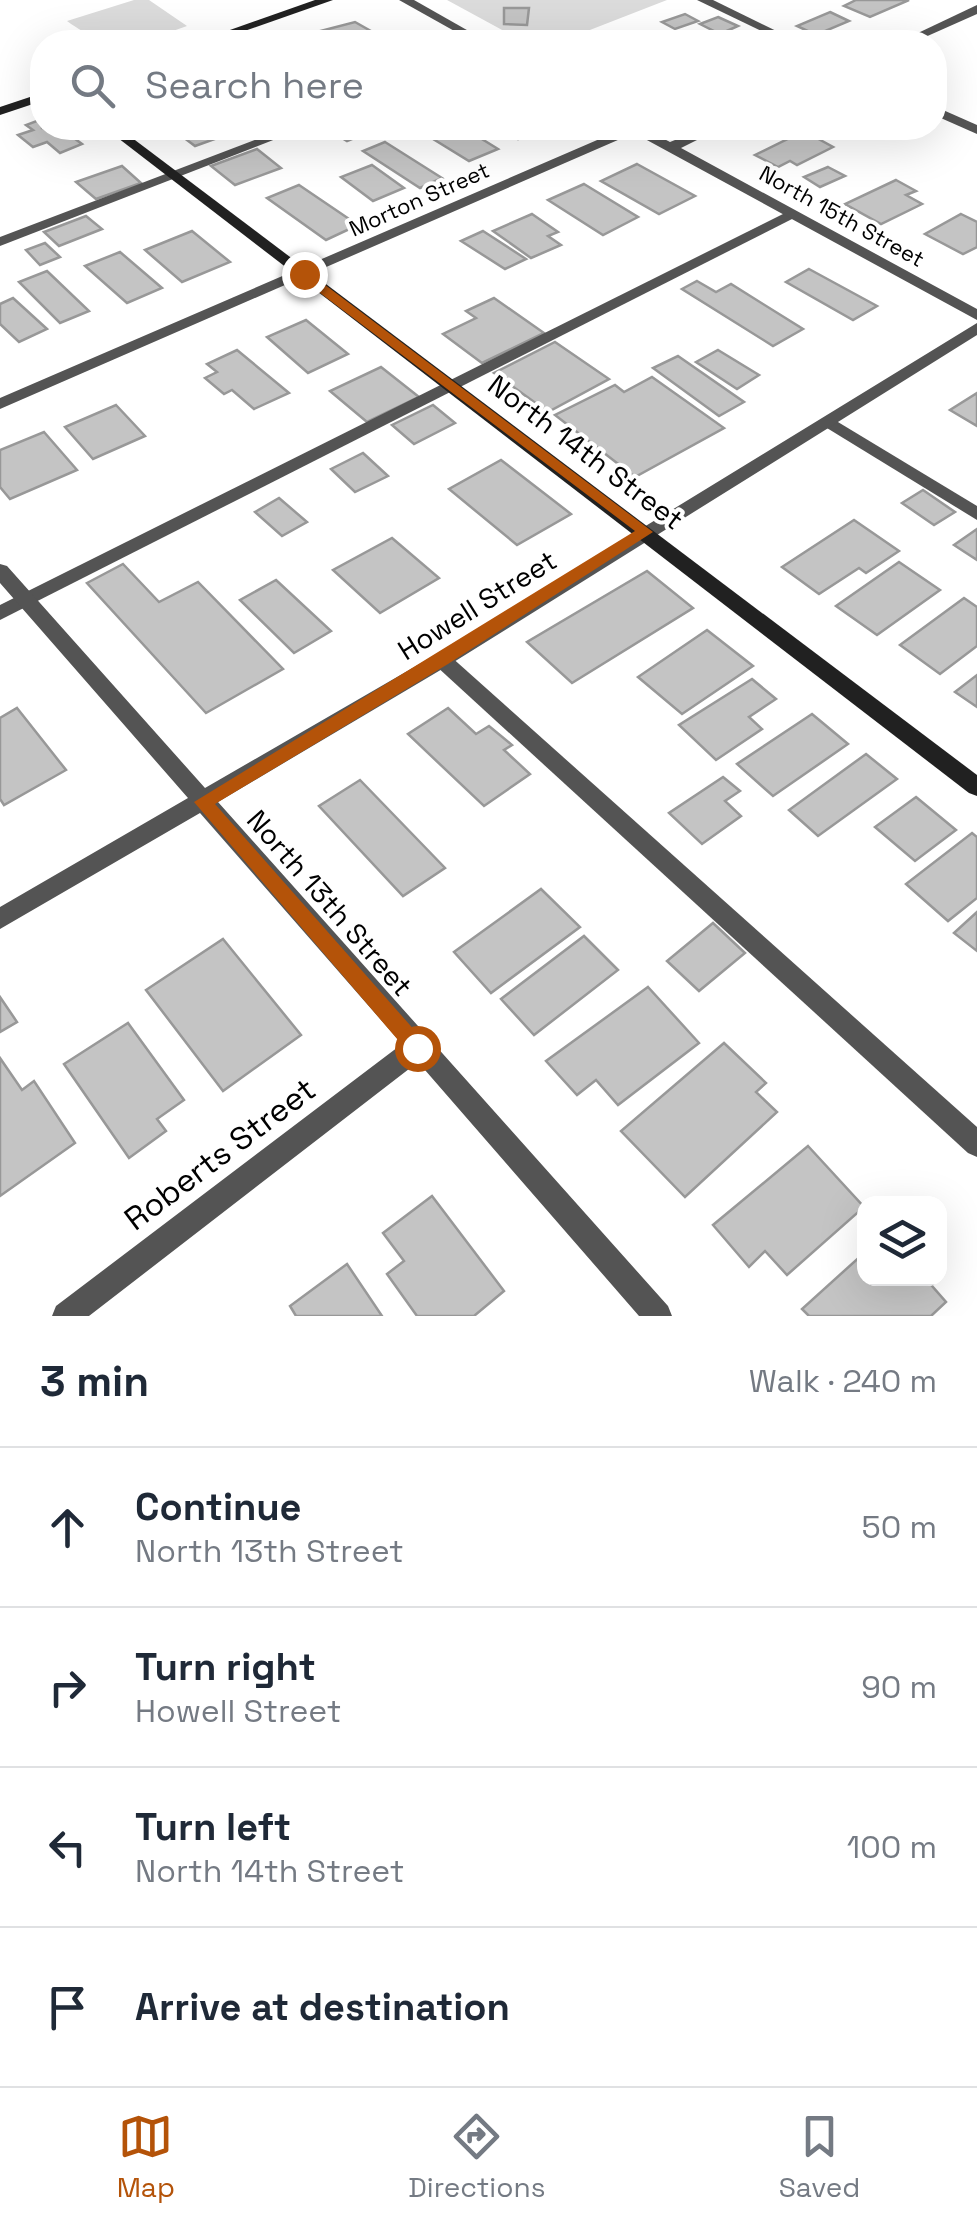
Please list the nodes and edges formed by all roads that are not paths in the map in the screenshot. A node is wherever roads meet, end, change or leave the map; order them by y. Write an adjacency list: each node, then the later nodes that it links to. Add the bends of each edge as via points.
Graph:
1 (406, 0): 6 (street)
2 (703, 0): 7 (street)
3 (319, 1): 5 (street)
4 (977, 10): 8 (street)
5 (236, 30)
6 (460, 30)
7 (767, 30)
8 (932, 30)
9 (30, 101): 10 (street)
10 (0, 112)
11 (947, 116): 12 (street)
12 (977, 130)
13 (127, 140): 19 (street, North 14th Street)
14 (266, 140): 19 (street)
15 (607, 140): 22 (street, Morton Street)
16 (656, 140): 18 (street, North 15th Street)
17 (688, 140): 18 (street)
18 (670, 148): 20 (street, North 15th Street)
19 (174, 175): 21 (street); 22 (street, North 14th Street)
20 (792, 214): 23 (street, North 15th Street); 25 (street)
21 (0, 242)
22 (304, 274): 25 (street, North 14th Street); 26 (street, Morton Street)
23 (977, 315)
24 (977, 328): 27 (street, Howell Street)
25 (455, 386): 29 (street, North 14th Street); 31 (street)
26 (0, 404)
27 (828, 421): 28 (street); 29 (street, Howell Street)
28 (977, 514)
29 (646, 532): 33 (street, Howell Street); 34 (street, North 14th Street)
30 (0, 571): 31 (street, North 13th Street)
31 (27, 602): 32 (street); 35 (street, North 13th Street)
32 (0, 613)
33 (442, 660): 35 (street, Howell Street); 38 (street)
34 (977, 787)
35 (203, 802): 36 (street, Howell Street); 37 (street, North 13th Street)
36 (0, 919)
37 (417, 1048): 39 (street, Roberts Street); 40 (street, North 13th Street)
38 (977, 1144)
39 (66, 1316)
40 (658, 1316)

